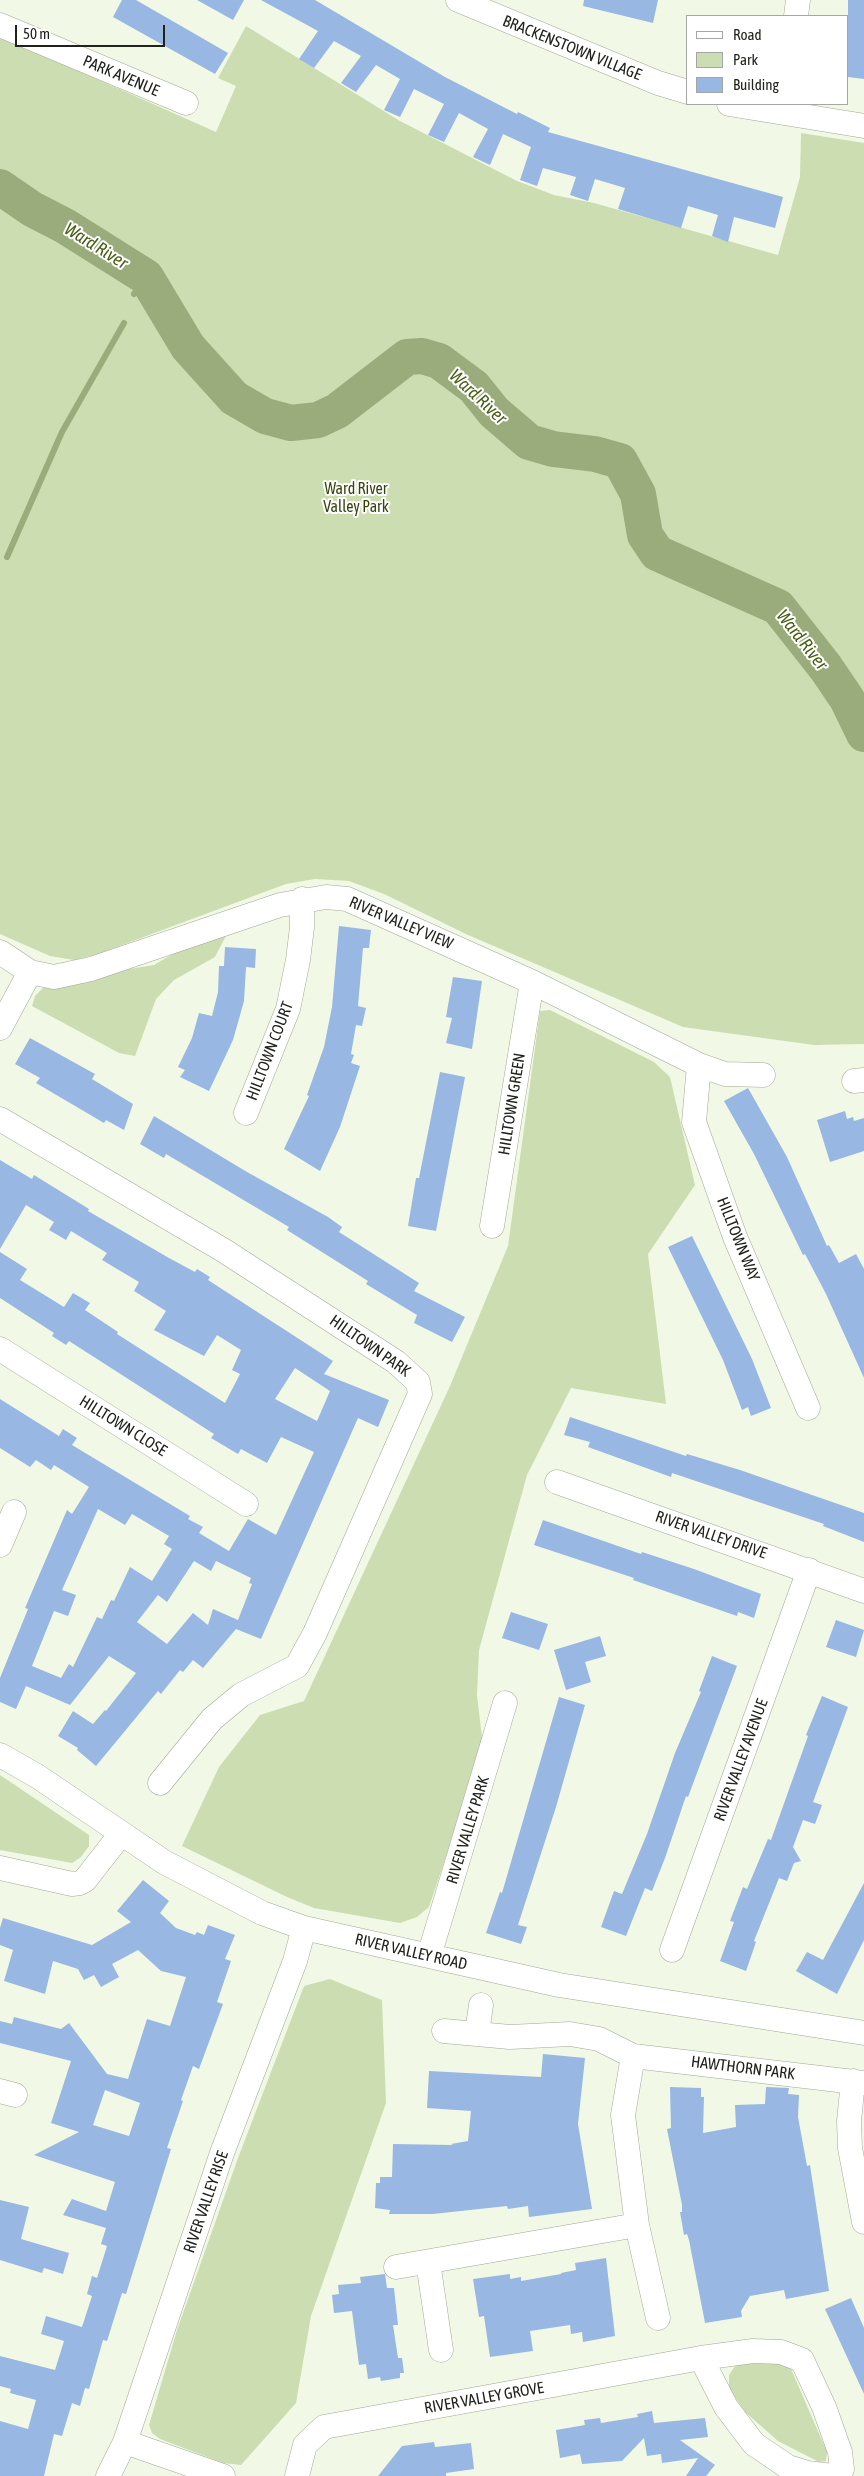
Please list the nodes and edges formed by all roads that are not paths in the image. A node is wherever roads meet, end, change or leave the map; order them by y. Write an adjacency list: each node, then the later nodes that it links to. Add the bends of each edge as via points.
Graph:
1 (458, 0): 5 (street, BRACKENSTOWN VILLAGE, via 658,83)
2 (798, 0): 3 (street)
3 (796, 15)
4 (0, 25): 6 (street, PARK AVENUE)
5 (686, 91)
6 (186, 103)
7 (743, 105): 8 (street)
8 (784, 108): 9 (street)
9 (864, 126)
10 (302, 899): 12 (street, RIVER VALLEY VIEW, via 90,969 54,977); 13 (street, RIVER VALLEY VIEW, via 326,896 347,899); 17 (street, HILLTOWN COURT, via 298,960 288,1009)
11 (0, 952): 12 (street, RIVER VALLEY VIEW)
12 (30, 972): 14 (street)
13 (532, 982): 15 (street, RIVER VALLEY VIEW); 19 (street, HILLTOWN GREEN)
14 (0, 1028)
15 (699, 1065): 16 (street, RIVER VALLEY VIEW, via 725,1074); 21 (street, HILLTOWN WAY, via 694,1122 735,1237)
16 (763, 1075)
17 (246, 1113)
18 (0, 1119): 30 (street, HILLTOWN PARK, via 223,1250 396,1362 418,1382 420,1394 315,1633 297,1666 241,1695 212,1719)
19 (492, 1226)
20 (0, 1349): 23 (street, HILLTOWN CLOSE)
21 (808, 1408)
22 (557, 1482): 26 (street, RIVER VALLEY DRIVE)
23 (246, 1504)
24 (14, 1512): 25 (street)
25 (0, 1545)
26 (809, 1570): 27 (street, RIVER VALLEY DRIVE); 34 (street, RIVER VALLEY AVENUE)
27 (864, 1591)
28 (505, 1703): 35 (street, RIVER VALLEY PARK)
29 (0, 1755): 31 (street, RIVER VALLEY ROAD, via 37,1776)
30 (160, 1783)
31 (121, 1834): 32 (street, via 80,1883); 33 (street, RIVER VALLEY ROAD, via 203,1884 262,1913)
32 (0, 1868)
33 (304, 1928): 35 (street, RIVER VALLEY ROAD); 49 (street, RIVER VALLEY RISE, via 295,1961 222,2153)
34 (672, 1950)
35 (430, 1956): 38 (street, RIVER VALLEY ROAD, via 559,1985)
36 (481, 2005): 39 (street)
37 (444, 2030): 39 (street, HAWTHORN PARK)
38 (864, 2032)
39 (478, 2033): 40 (street, HAWTHORN PARK, via 510,2037 570,2034 599,2040)
40 (633, 2056): 41 (street, HAWTHORN PARK); 43 (street, via 623,2115)
41 (859, 2082): 42 (street, HAWTHORN PARK, via 849,2122 850,2148)
42 (864, 2222)
43 (637, 2225): 44 (street); 46 (street)
44 (428, 2262): 45 (street); 47 (street)
45 (396, 2267)
46 (658, 2318)
47 (441, 2350)
48 (701, 2358): 48 (street, RIVER VALLEY GROVE, via 753,2351 781,2352 802,2360 840,2452 842,2469 833,2476 807,2473 788,2467 754,2444 726,2407); 52 (street, RIVER VALLEY GROVE, via 324,2427 305,2445)
49 (125, 2442): 50 (street, RIVER VALLEY RISE); 51 (street)
50 (108, 2476)
51 (223, 2476)
52 (297, 2476)

